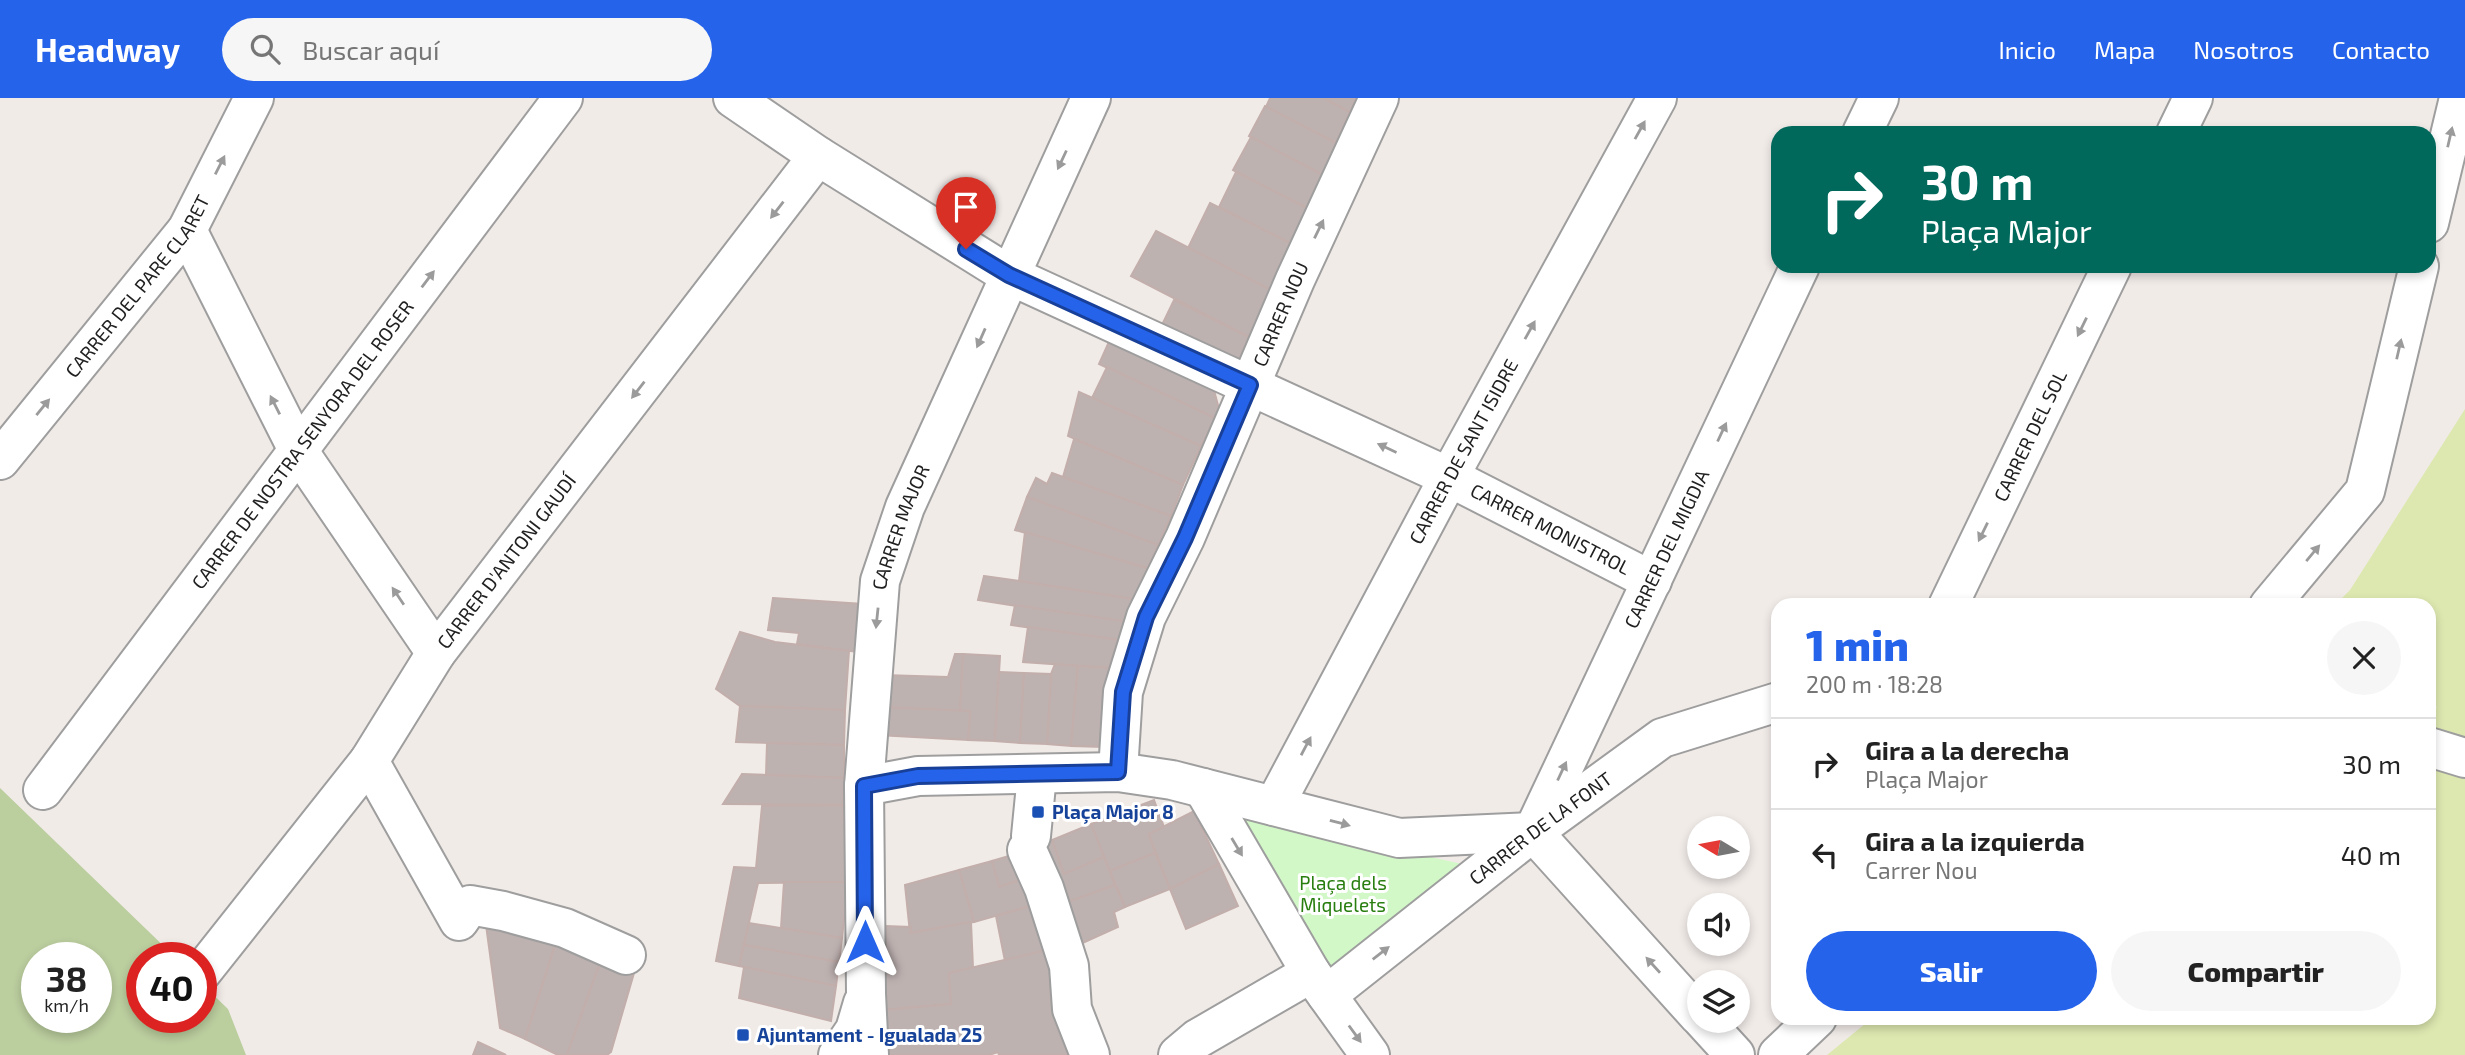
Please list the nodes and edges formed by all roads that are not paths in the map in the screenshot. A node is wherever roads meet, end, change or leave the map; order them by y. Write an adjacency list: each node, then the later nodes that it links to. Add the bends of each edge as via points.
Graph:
1 (254, 98): 14 (street, CARRER DEL PARE CLARET, one-way to 1)
2 (563, 98): 20 (street, CARRER DE NOSTRA SENYORA DEL ROSER, one-way to 2)
3 (733, 98): 12 (street, CARRER MONISTROL)
4 (1091, 98): 18 (street, CARRER MAJOR, one-way to 18)
5 (1379, 98): 19 (street, CARRER NOU, one-way to 5)
6 (1657, 98): 22 (street, CARRER DE SANT ISIDRE, one-way to 6)
7 (1879, 98): 10 (street)
8 (2193, 98): 11 (street)
9 (2459, 98): 13 (street, one-way to 9)
10 (1865, 126)
11 (2179, 126)
12 (818, 156): 18 (street, CARRER MONISTROL); 26 (street, CARRER D'ANTONI GAUDÍ, one-way to 26)
13 (2436, 194)
14 (187, 230): 20 (street, one-way to 14); 21 (street, CARRER DEL PARE CLARET, one-way to 14)
15 (1797, 273): 23 (street, CARRER DEL MIGDIA, one-way to 15)
16 (2109, 273): 24 (street, CARRER DEL SOL, one-way to 24)
17 (2417, 273): 25 (street, one-way to 17, via 2365,491)
18 (1009, 275): 19 (street, CARRER MONISTROL); 34 (street, CARRER MAJOR, one-way to 34, via 905,507 880,582)
19 (1250, 385): 22 (street, CARRER MONISTROL, one-way to 19); 31 (street, CARRER NOU, via 1146,617 1123,692)
20 (299, 452): 26 (street, one-way to 20); 35 (street, CARRER DE NOSTRA SENYORA DEL ROSER)
21 (0, 460)
22 (1449, 477): 23 (street, CARRER MONISTROL); 36 (street, CARRER DE SANT ISIDRE, one-way to 22)
23 (1651, 581): 37 (street, CARRER DEL MIGDIA, one-way to 23)
24 (1952, 598)
25 (2276, 598)
26 (436, 653): 30 (street, CARRER D'ANTONI GAUDÍ)
27 (1771, 704): 37 (street, CARRER DE LA FONT, via 1662,738)
28 (2436, 749): 29 (street)
29 (2465, 758)
30 (369, 761): 38 (street, CARRER D'ANTONI GAUDÍ); 39 (street, via 458,921 470,905 503,911 565,928)
31 (1118, 772): 32 (street); 33 (street)
32 (1037, 775): 34 (street, via 918,776); 47 (street, via 1029,843 1069,966 1072,1009)
33 (1187, 784): 36 (street); 40 (street, one-way to 40)
34 (864, 786): 41 (street, CARRER MAJOR)
35 (43, 790)
36 (1274, 806): 37 (street, one-way to 37, via 1399,838)
37 (1534, 832): 40 (street, CARRER DE LA FONT, one-way to 37); 42 (street, one-way to 37)
38 (217, 953)
39 (626, 954)
40 (1319, 984): 48 (street, CARRER DE LA FONT, via 1197,1039); 49 (street, one-way to 49)
41 (866, 994): 45 (street, via 855,1030); 46 (street, CARRER MAJOR)
42 (1687, 1003)
43 (1810, 1025): 51 (street)
44 (1715, 1033): 50 (street)
45 (838, 1055)
46 (869, 1055)
47 (1090, 1055)
48 (1178, 1055)
49 (1370, 1055)
50 (1735, 1055)
51 (1778, 1055)

